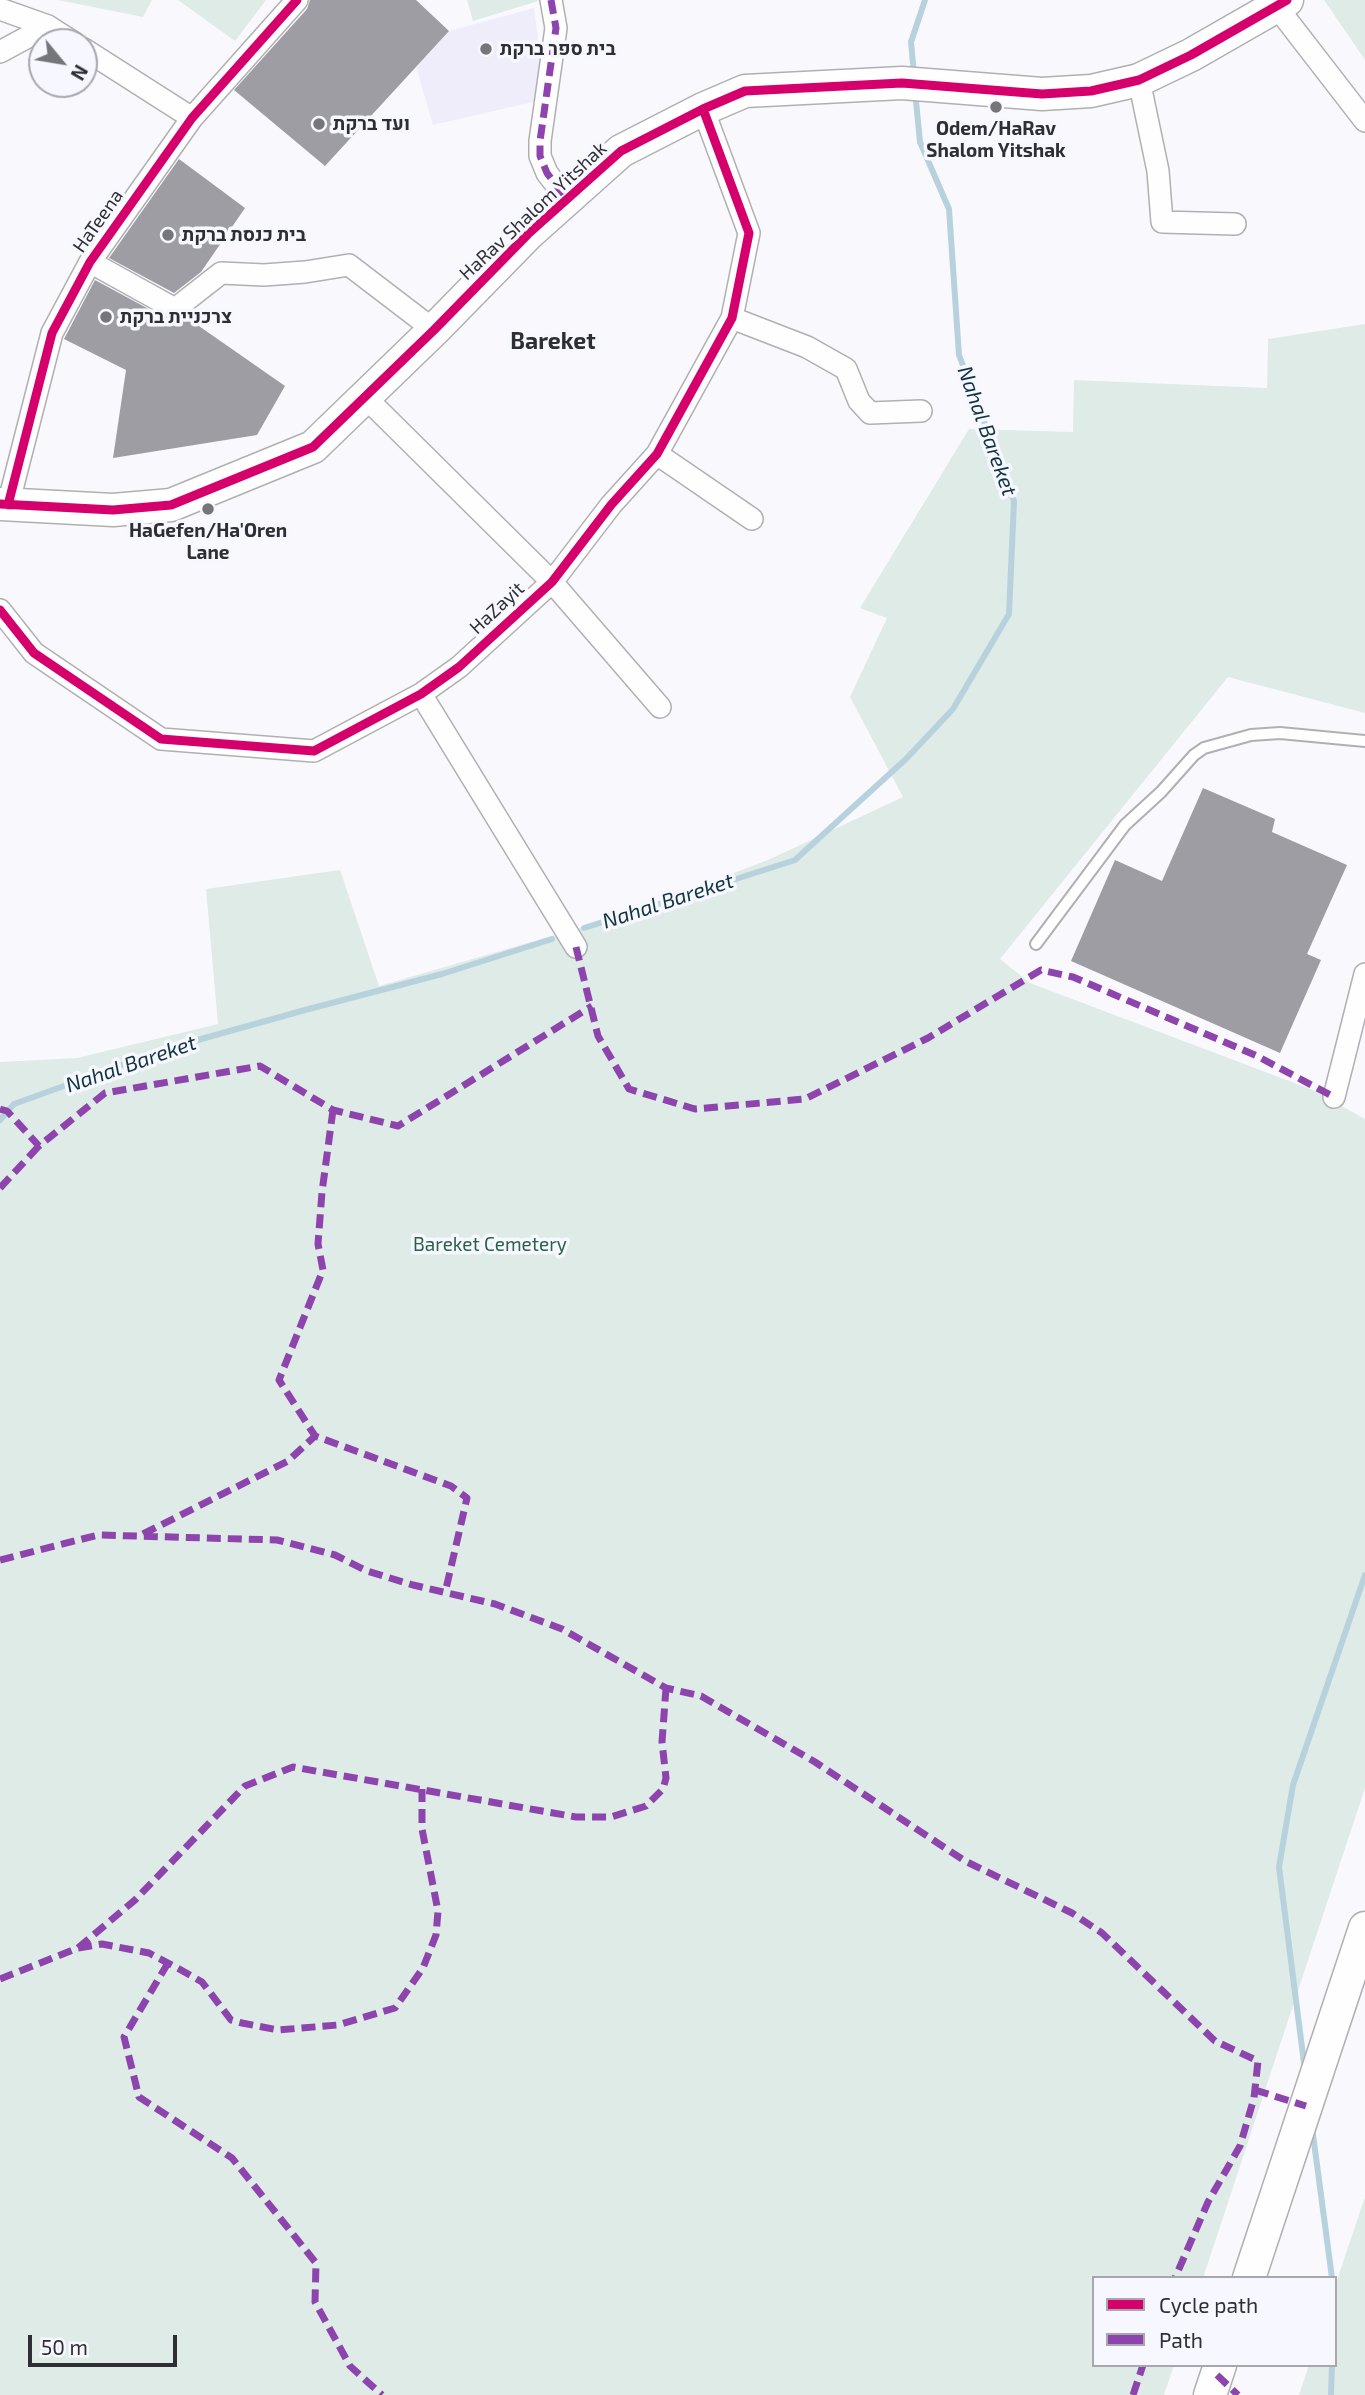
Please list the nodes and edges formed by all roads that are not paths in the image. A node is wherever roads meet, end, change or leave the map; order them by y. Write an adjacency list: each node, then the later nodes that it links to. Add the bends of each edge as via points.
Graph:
1 (297, 0): 11 (street, HaTeena)
2 (551, 0): 13 (street, via 556,28 540,156)
3 (1279, 2): 9 (street, HaRav Shalom Yitshak); 12 (street)
4 (0, 9): 5 (street)
5 (48, 26): 6 (street); 7 (street)
6 (51, 28)
7 (0, 52)
8 (98, 58): 11 (street)
9 (1139, 80): 10 (street, HaRav Shalom Yitshak, via 1091,91 1042,94 915,84 745,91); 14 (street, via 1158,171 1162,222)
10 (703, 109): 13 (street, HaRav Shalom Yitshak, via 621,151); 16 (street, HaZayit, via 749,233)
11 (192, 118): 15 (street, HaTeena)
12 (1365, 121)
13 (568, 199): 17 (street, HaRav Shalom Yitshak)
14 (1235, 224)
15 (90, 262): 17 (street, via 175,309 221,273 264,275 349,265); 21 (street, HaTeena, via 52,333)
16 (732, 318): 19 (street, via 807,347 846,369 859,401 870,413); 20 (street, HaZayit)
17 (434, 330): 18 (street, HaRav Shalom Yitshak)
18 (365, 397): 21 (street, HaRav Shalom Yitshak, via 313,447 171,505 113,510); 23 (street)
19 (922, 411)
20 (657, 454): 22 (street); 23 (street, HaZayit)
21 (4, 504)
22 (752, 519)
23 (552, 582): 25 (street, HaZayit, via 459,667); 26 (street)
24 (0, 610): 25 (street, HaZayit, via 34,653 161,739 314,751)
25 (421, 694): 29 (street)
26 (660, 707)
27 (1365, 741): 28 (lane, via 1280,733 1251,735 1204,748 1125,825)
28 (1036, 944)
29 (576, 947)
30 (1365, 974): 31 (street)
31 (1334, 1097)
32 (1365, 1928): 33 (street)
33 (1250, 2276)
34 (1219, 2367): 35 (street)
35 (1210, 2395)

